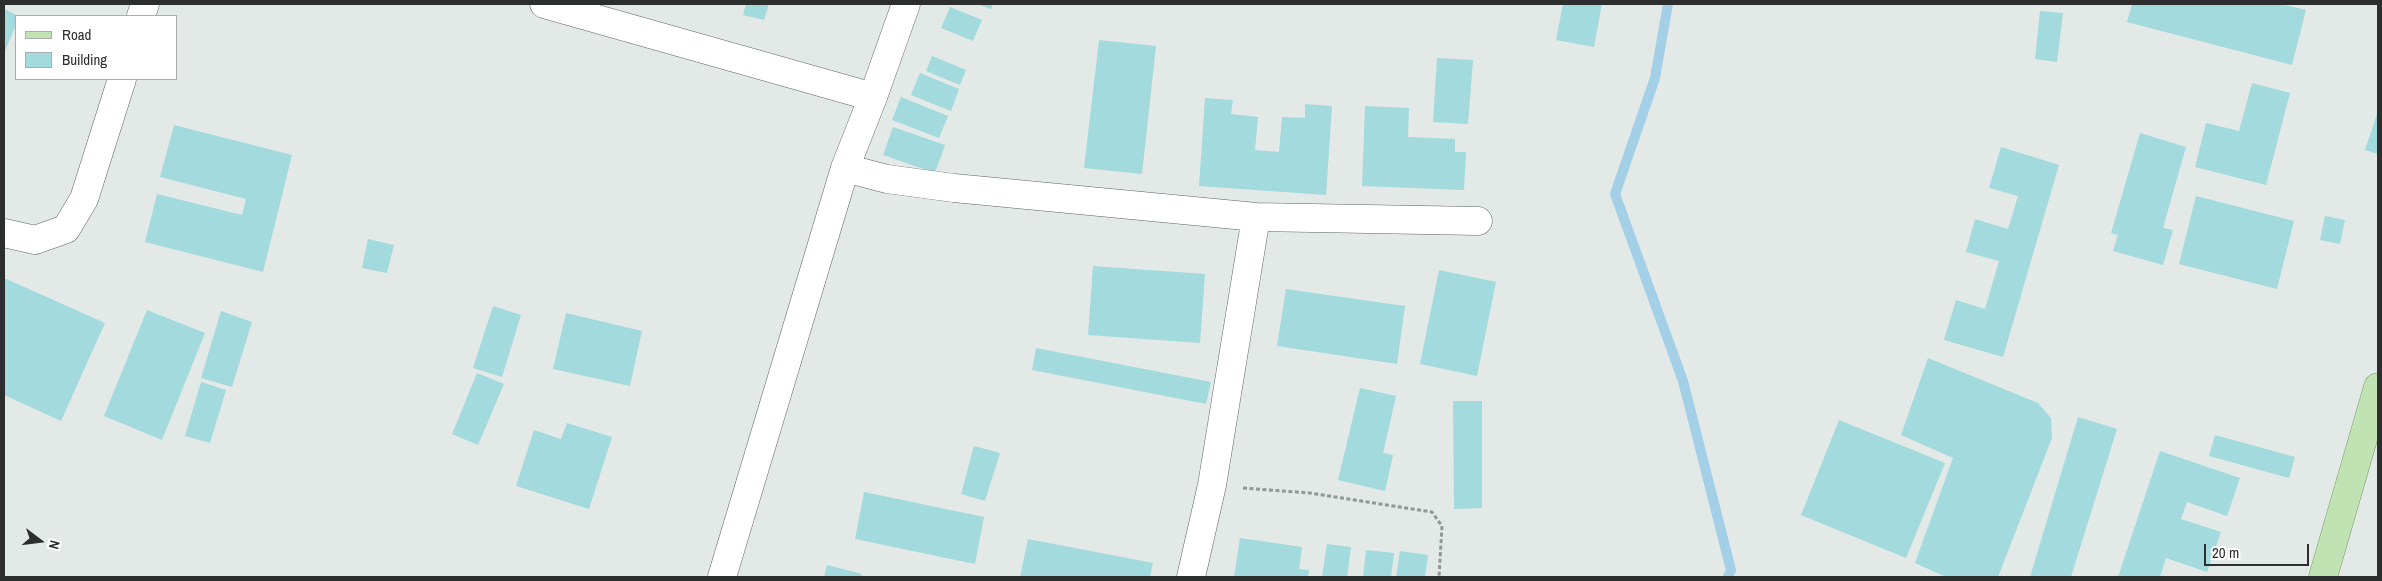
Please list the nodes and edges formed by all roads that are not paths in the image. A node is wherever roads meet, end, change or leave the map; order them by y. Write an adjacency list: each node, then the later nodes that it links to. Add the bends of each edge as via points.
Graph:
1 (544, 4): 4 (street)
2 (906, 4): 4 (street)
3 (122, 80): 8 (street, via 84,199 66,229 35,240)
4 (873, 97): 5 (street)
5 (844, 168): 6 (street, via 887,179 954,188); 10 (street)
6 (1256, 216): 7 (street); 11 (street, via 1212,486)
7 (1478, 221)
8 (4, 233)
9 (2378, 387): 12 (main road)
10 (730, 575)
11 (1191, 577)
12 (2323, 577)

